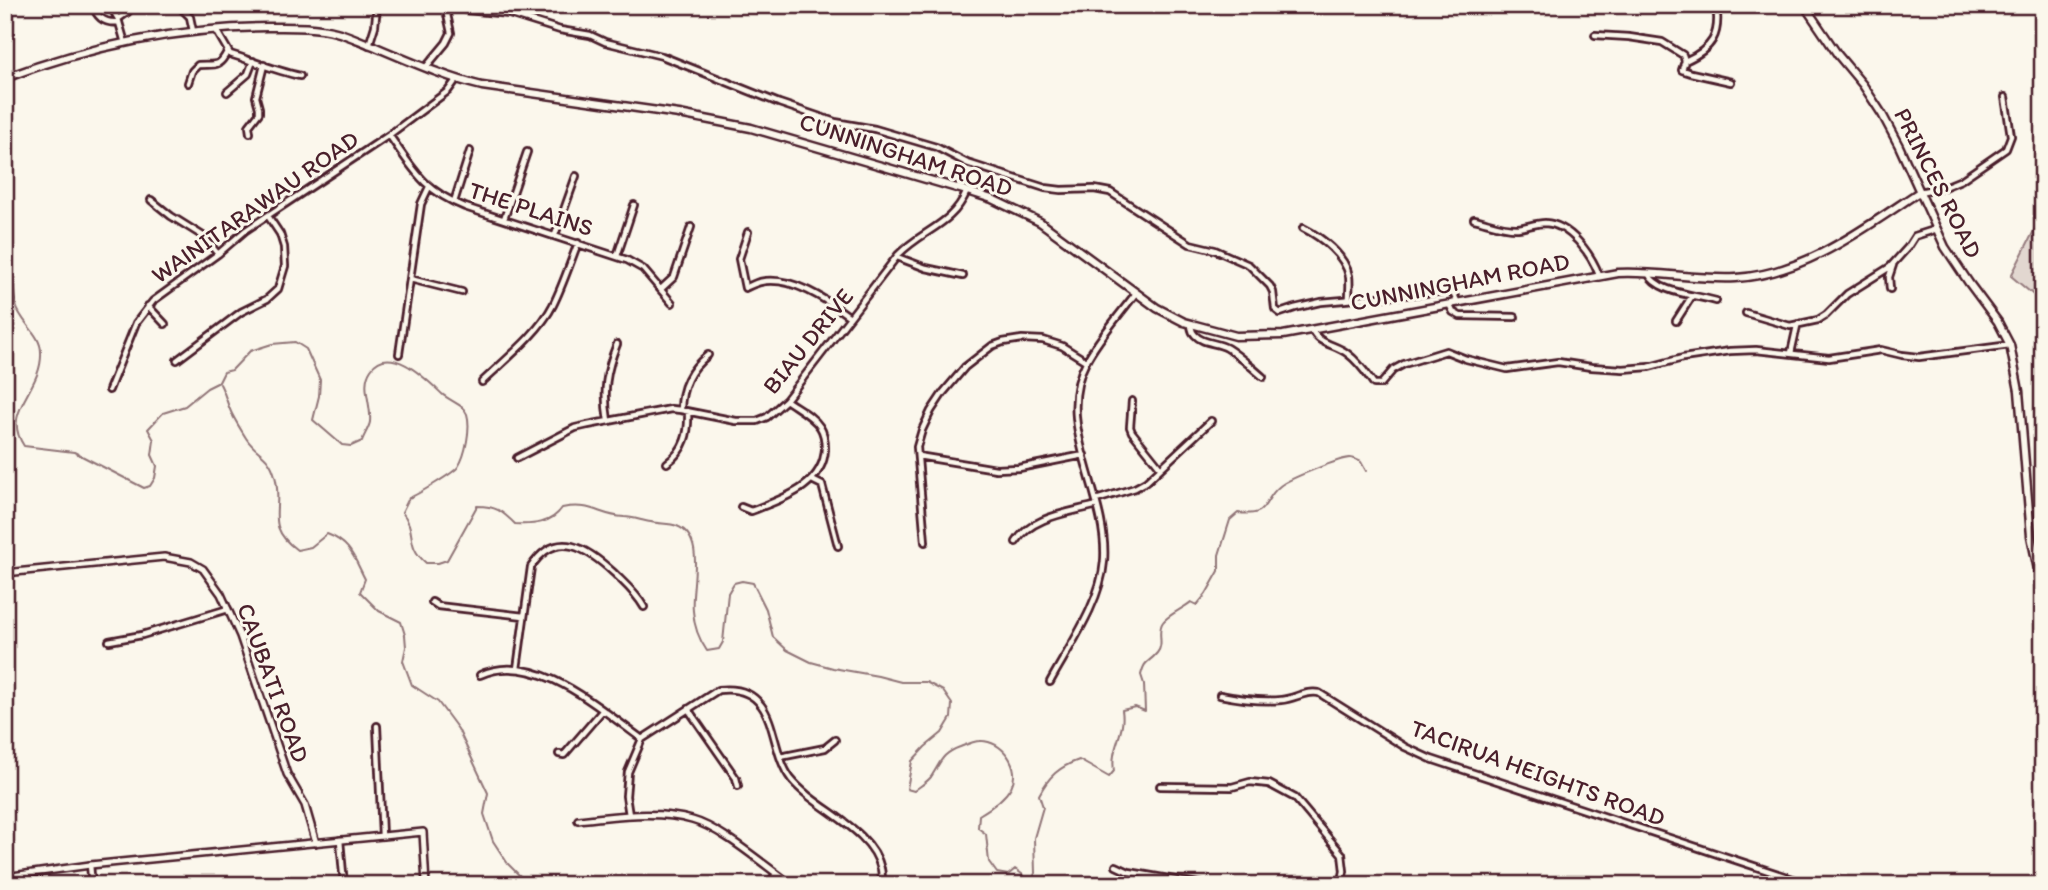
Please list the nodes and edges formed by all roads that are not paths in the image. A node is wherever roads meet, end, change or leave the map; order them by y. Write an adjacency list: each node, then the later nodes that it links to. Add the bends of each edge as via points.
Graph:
1 (93, 5): 9 (street, via 102,19)
2 (110, 5): 9 (street)
3 (178, 5): 11 (street, via 190,17)
4 (377, 5): 14 (street)
5 (447, 5): 19 (street, via 451,33); 60 (street, via 509,14 662,56 779,103 936,147 967,163 1045,188 1110,192 1190,244 1249,265 1270,286 1278,313)
6 (1716, 5): 17 (street, via 1716,35 1706,48)
7 (1804, 5): 34 (main road, PRINCES ROAD, via 1882,114)
8 (128, 12): 9 (street)
9 (119, 20): 13 (street)
10 (216, 29): 11 (main road, CUNNINGHAM ROAD); 14 (main road, CUNNINGHAM ROAD, via 315,28); 15 (street)
11 (193, 31): 13 (main road, CUNNINGHAM ROAD)
12 (1595, 35): 17 (street, via 1662,42)
13 (125, 43): 21 (main road, CUNNINGHAM ROAD)
14 (369, 45): 19 (main road, CUNNINGHAM ROAD)
15 (227, 52): 16 (street); 24 (street, via 220,63 198,65)
16 (253, 61): 18 (street); 25 (street, via 248,74)
17 (1685, 61): 23 (street, via 1685,72)
18 (264, 65): 20 (street); 27 (street, via 256,97 259,113 249,126)
19 (426, 67): 22 (main road, CUNNINGHAM ROAD)
20 (300, 76)
21 (5, 78)
22 (456, 80): 28 (street, WAINITARAWAU ROAD, via 448,91); 33 (main road, CUNNINGHAM ROAD, via 751,128)
23 (1731, 82)
24 (188, 83)
25 (227, 92)
26 (2005, 97): 34 (street, via 2011,136 2006,149 1961,180)
27 (250, 133)
28 (388, 135): 32 (street, THE PLAINS); 38 (street, WAINITARAWAU ROAD)
29 (470, 151): 36 (street)
30 (527, 152): 39 (street)
31 (576, 176): 45 (street)
32 (429, 187): 36 (street, THE PLAINS); 54 (street, via 421,204)
33 (967, 191): 49 (street, BIAU DRIVE, via 951,217); 58 (main road, CUNNINGHAM ROAD, via 1040,222)
34 (1919, 192): 43 (main road, PRINCES ROAD); 51 (main road, CUNNINGHAM ROAD, via 1833,247 1785,268 1735,278)
35 (150, 200): 47 (street, via 203,236)
36 (454, 202): 39 (street, THE PLAINS)
37 (634, 205): 48 (street)
38 (268, 216): 47 (street, WAINITARAWAU ROAD); 79 (street, via 284,247 285,266 278,289)
39 (504, 219): 45 (street, THE PLAINS)
40 (1474, 219): 52 (street, via 1516,228 1543,223 1558,227 1586,251)
41 (691, 227): 55 (street, via 674,277)
42 (1303, 228): 60 (street, via 1327,244 1345,265)
43 (1937, 229): 50 (street, via 1914,236); 75 (main road, PRINCES ROAD)
44 (748, 233): 67 (street, via 739,258 745,288 772,281 791,285 820,296)
45 (555, 235): 46 (street, THE PLAINS)
46 (578, 243): 48 (street, THE PLAINS); 82 (street, via 544,320)
47 (218, 254): 65 (street, WAINITARAWAU ROAD)
48 (617, 256): 55 (street, THE PLAINS, via 643,269)
49 (897, 257): 53 (street); 67 (street, BIAU DRIVE)
50 (1893, 264): 56 (street); 72 (street, via 1822,317)
51 (1647, 272): 52 (main road, CUNNINGHAM ROAD); 59 (street, via 1655,283)
52 (1599, 275): 63 (main road, CUNNINGHAM ROAD)
53 (963, 276)
54 (410, 279): 57 (street); 77 (street)
55 (661, 289): 62 (street, THE PLAINS)
56 (1890, 289)
57 (462, 292)
58 (1136, 293): 71 (main road, CUNNINGHAM ROAD); 80 (street)
59 (1692, 296): 61 (street); 69 (street)
60 (1349, 299): 63 (street, via 1448,290)
61 (1716, 301)
62 (672, 303)
63 (1458, 303): 64 (main road, CUNNINGHAM ROAD)
64 (1449, 304): 68 (street, via 1460,316); 73 (main road, CUNNINGHAM ROAD)
65 (148, 306): 70 (street); 83 (street, WAINITARAWAU ROAD, via 136,323)
66 (1746, 313): 72 (street)
67 (850, 317): 84 (street, BIAU DRIVE)
68 (1515, 317)
69 (1676, 321)
70 (165, 324)
71 (1191, 325): 73 (main road, CUNNINGHAM ROAD, via 1247,337); 81 (street, via 1194,335 1230,350)
72 (1797, 326): 76 (street)
73 (1312, 330): 76 (street, via 1318,339 1350,355 1377,385 1404,364 1446,351 1507,369 1559,362 1636,368 1730,351)
74 (617, 344): 88 (street, via 606,379)
75 (2010, 345): 76 (street, via 1919,356 1881,349 1829,358); 102 (main road, PRINCES ROAD, via 2022,417 2031,536)
76 (1791, 353)
77 (399, 354)
78 (708, 355): 86 (street, via 684,386)
79 (177, 360)
80 (1086, 361): 90 (street, via 1074,402); 91 (street, via 1043,340 992,346 965,367 937,402 922,430)
81 (1263, 377)
82 (482, 382)
83 (108, 390)
84 (786, 400): 87 (street, BIAU DRIVE, via 757,421); 95 (street, via 822,429 825,458)
85 (1132, 401): 94 (street, via 1132,432)
86 (681, 410): 87 (street, BIAU DRIVE); 88 (street, BIAU DRIVE)
87 (688, 412): 93 (street, via 685,440)
88 (608, 421): 92 (street, BIAU DRIVE, via 575,428)
89 (1211, 421): 94 (street)
90 (1084, 455): 91 (street, via 1007,469); 96 (street)
91 (918, 456): 98 (street)
92 (517, 458)
93 (667, 463)
94 (1160, 467): 96 (street, via 1146,482)
95 (812, 480): 97 (street, via 780,500 751,511); 100 (street, via 822,485)
96 (1096, 503): 99 (street, via 1042,520); 110 (street, via 1104,562 1099,585)
97 (741, 507)
98 (925, 542)
99 (1016, 542)
100 (838, 546)
101 (5, 573): 105 (street, CAUBATI ROAD, via 180,559 203,569)
102 (2043, 594)
103 (432, 602): 106 (street)
104 (643, 607): 106 (street, via 637,595 594,555 562,545 538,555 531,567)
105 (228, 609): 107 (street); 125 (street, CAUBATI ROAD)
106 (524, 616): 108 (street)
107 (109, 641)
108 (517, 669): 109 (street); 113 (street, via 552,678)
109 (480, 675)
110 (1050, 682)
111 (1220, 695): 138 (street, TACIRUA HEIGHTS ROAD, via 1283,700 1319,693 1432,759)
112 (688, 709): 115 (street); 118 (street, via 718,690 749,694 762,705); 119 (street)
113 (602, 711): 115 (street); 117 (street, via 564,755)
114 (377, 726): 123 (street)
115 (642, 739): 121 (street, via 628,772)
116 (835, 740): 118 (street, via 824,748)
117 (559, 754)
118 (780, 757): 135 (street, via 802,791 859,834 874,853)
119 (738, 786)
120 (1160, 786): 137 (street, via 1269,784 1294,798 1342,854)
121 (629, 815): 122 (street); 128 (street, via 693,820 723,835)
122 (578, 820)
123 (382, 836): 124 (street); 132 (street, via 423,832)
124 (340, 841): 125 (street); 131 (street)
125 (316, 843): 126 (street)
126 (90, 865): 129 (street); 130 (street)
127 (1116, 866): 136 (street)
128 (776, 874): 133 (street); 134 (street)
129 (5, 877)
130 (92, 885)
131 (344, 885)
132 (426, 885)
133 (768, 885)
134 (793, 885)
135 (882, 885)
136 (1204, 885)
137 (1341, 885)
138 (1811, 885)

